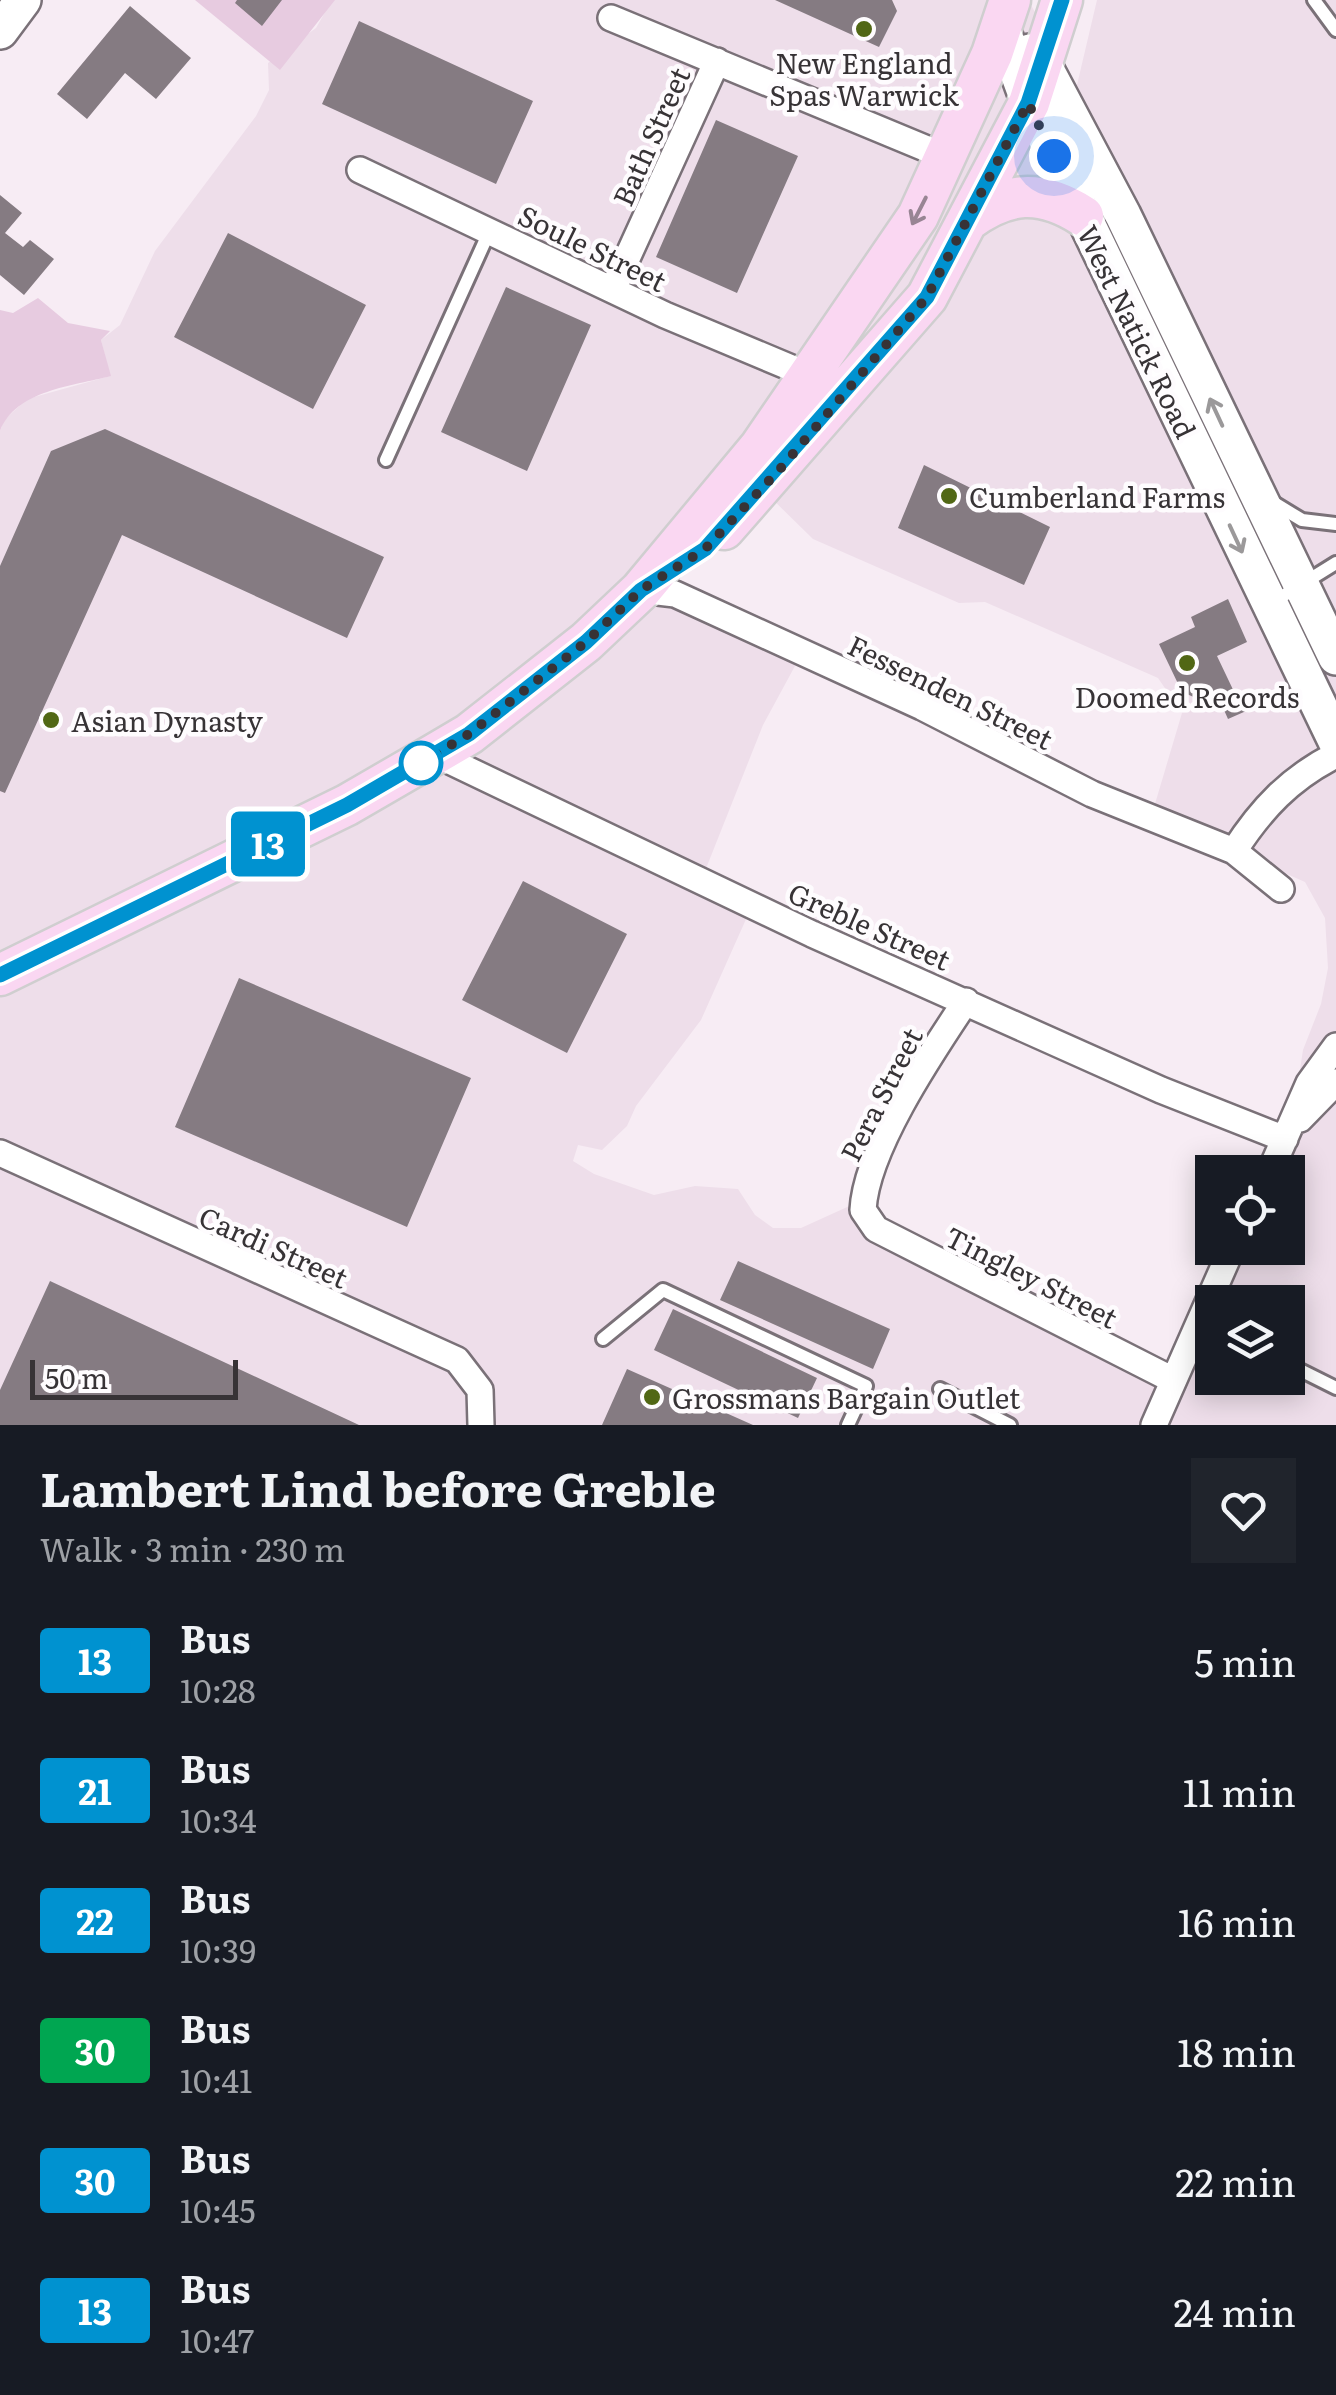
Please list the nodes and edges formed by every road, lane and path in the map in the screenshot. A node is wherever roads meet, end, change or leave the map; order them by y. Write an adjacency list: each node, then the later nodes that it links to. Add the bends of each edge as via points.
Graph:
1 (23, 0): 7 (main road)
2 (1062, 0): 9 (main road)
3 (1314, 0): 6 (lane)
4 (1000, 9): 9 (main road, West Natick Road); 10 (main road, West Natick Road); 11 (main road, via 992,54)
5 (611, 18): 8 (street)
6 (1334, 24)
7 (0, 31)
8 (718, 62): 11 (street); 16 (street, Bath Street)
9 (1043, 64): 10 (main road); 19 (main road, West Natick Road, one-way to 9)
10 (1028, 103): 13 (main road, West Natick Road); 14 (main road)
11 (944, 156): 23 (main road, one-way to 23, via 918,216 812,376)
12 (360, 170): 15 (street, Soule Street)
13 (1083, 216): 14 (main road, via 1055,198 1020,199 992,202); 24 (main road, West Natick Road, one-way to 24)
14 (967, 221): 23 (main road, via 927,297 780,469 705,549)
15 (490, 230): 16 (street, Soule Street); 18 (lane)
16 (613, 289): 17 (street, Soule Street)
17 (801, 372)
18 (386, 460)
19 (1248, 479): 20 (lane, via 1298,518); 22 (main road, West Natick Road)
20 (1336, 524)
21 (1336, 562): 22 (lane)
22 (1302, 587): 24 (lane); 25 (main road, West Natick Road)
23 (641, 590): 27 (main road, via 586,642); 29 (street, Fessenden Street, via 676,594 1092,794)
24 (1269, 604): 26 (main road, West Natick Road)
25 (1336, 657)
26 (1336, 741)
27 (435, 754): 31 (main road, via 347,805); 32 (street, Greble Street)
28 (1336, 755): 29 (street, via 1292,781 1258,813)
29 (1234, 850): 30 (street, Fessenden Street)
30 (1281, 889)
31 (0, 975)
32 (966, 1000): 35 (street, Greble Street); 38 (street, Pera Street, via 922,1067 872,1173 864,1197)
33 (1336, 1046): 35 (street, via 1309,1083)
34 (1336, 1082): 35 (street)
35 (1285, 1139): 37 (street)
36 (0, 1153): 45 (street, Cardi Street, via 457,1360 480,1390)
37 (1278, 1155)
38 (868, 1218): 42 (street, Tingley Street, via 876,1229 944,1266)
39 (1224, 1265): 42 (street)
40 (603, 1339): 46 (lane, via 664,1290 866,1386)
41 (1305, 1372): 43 (lane)
42 (1173, 1380): 48 (street)
43 (1336, 1388)
44 (940, 1389): 47 (lane)
45 (481, 1425)
46 (848, 1425)
47 (1010, 1425)
48 (1154, 1425)

